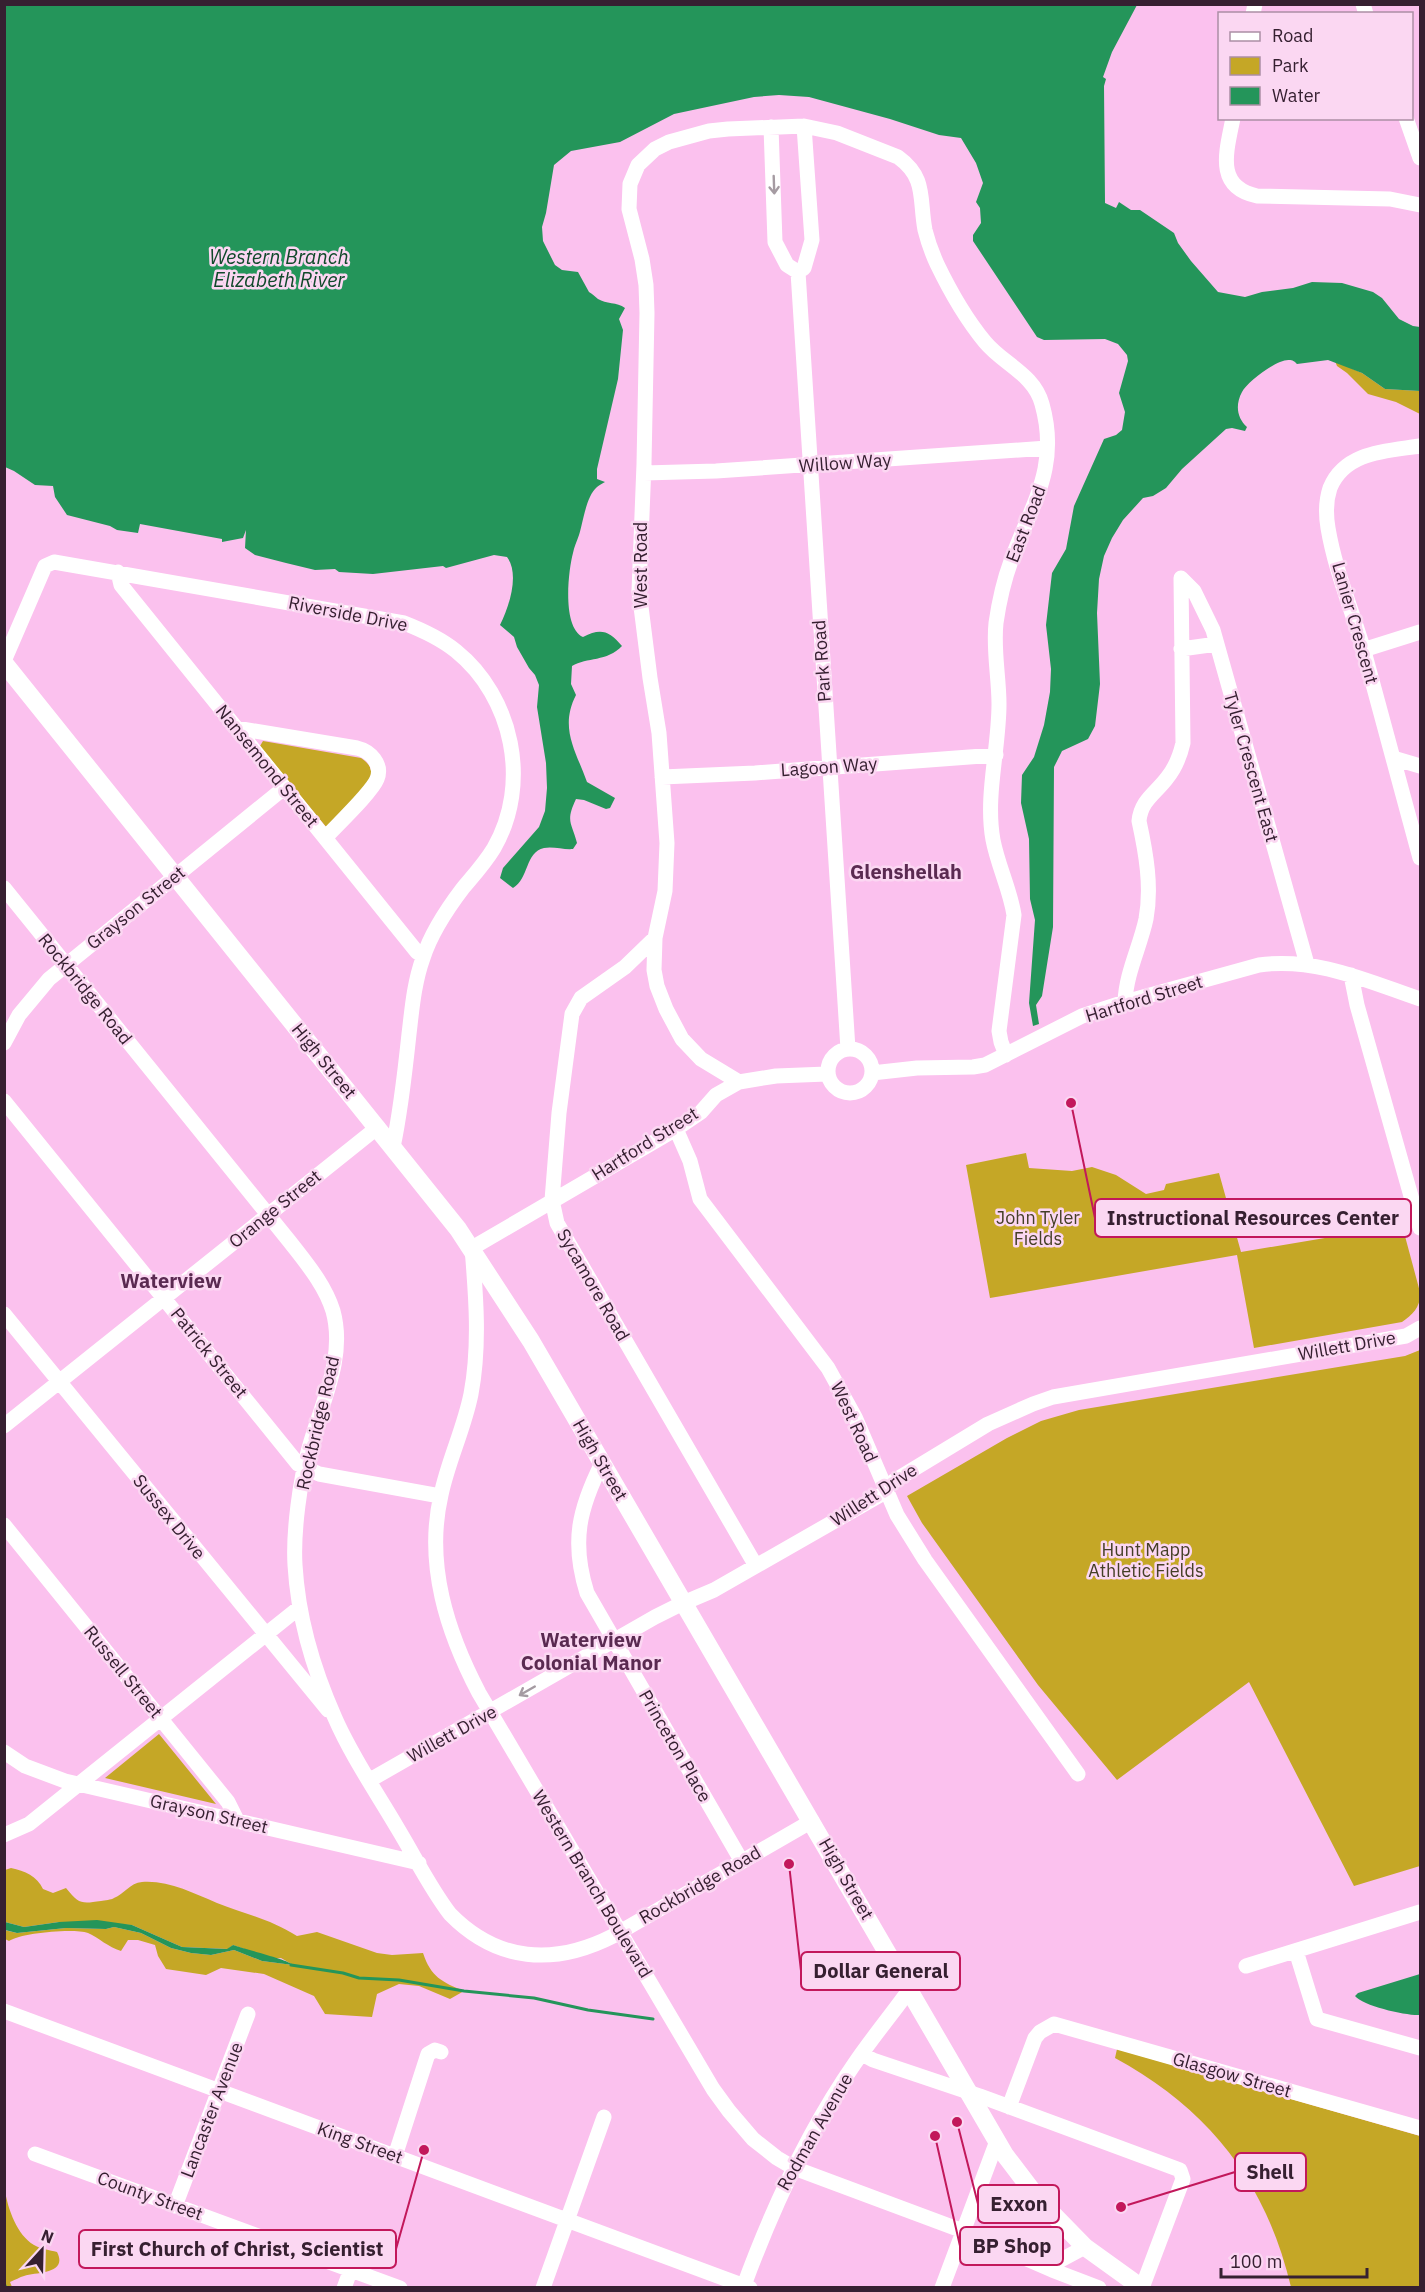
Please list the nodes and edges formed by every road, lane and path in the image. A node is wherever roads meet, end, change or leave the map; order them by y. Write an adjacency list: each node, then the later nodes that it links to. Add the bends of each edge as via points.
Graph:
1 (1233, 120): 6 (street, via 1226,168 1233,184 1248,194 1390,199)
2 (1407, 120): 5 (street)
3 (776, 126): 4 (street, East Road); 7 (street, one-way to 7, via 776,242 787,265); 11 (street, West Road, via 709,131 669,142 646,156 634,173 629,209 646,285)
4 (804, 126): 7 (street, Park Road, via 812,240 804,268); 9 (street, East Road, via 837,133 898,157 912,169 921,186 926,231 938,265 985,343 1036,390 1042,405)
5 (1420, 158)
6 (1420, 205)
7 (798, 272): 10 (street, Park Road)
8 (1420, 446): 16 (street, Lanier Crescent, via 1362,456 1342,470 1330,488 1327,526)
9 (1047, 448): 10 (street, Willow Way); 19 (street, East Road, via 1043,482 1010,563 996,622)
10 (810, 465): 11 (street, Willow Way); 22 (street, Park Road)
11 (644, 474): 23 (street, West Road, via 639,591)
12 (118, 572): 17 (street, Riverside Drive, via 54,562 45,566); 18 (street, Nansemond Street, via 121,585); 30 (street, Riverside Drive, via 404,622 456,651 483,680 502,715 511,743 513,773 508,815 494,848 445,913)
13 (1420, 632): 16 (street)
14 (1217, 644): 15 (street); 15 (street, Tyler Crescent East, via 1194,591 1181,578); 31 (street, Tyler Crescent East)
15 (1181, 649): 35 (street, via 1183,743 1168,778 1148,797 1140,812 1148,902)
16 (1363, 650): 20 (street, Lanier Crescent)
17 (4, 662): 27 (main road, High Street)
18 (236, 728): 24 (street, Nansemond Street); 25 (street, via 357,748 370,754 378,769 376,782)
19 (996, 755): 22 (street, Lagoon Way); 38 (street, East Road, via 991,801 993,842 1014,915 999,1031)
20 (1393, 758): 21 (street); 26 (street, Lanier Crescent)
21 (1420, 766)
22 (830, 767): 23 (street, Lagoon Way); 37 (street, Park Road)
23 (662, 777): 29 (street, West Road, via 666,873)
24 (284, 788): 25 (street, Nansemond Street); 27 (street, Grayson Street)
25 (325, 838): 30 (street, Nansemond Street)
26 (1420, 858)
27 (176, 877): 32 (street, Grayson Street); 43 (main road, High Street)
28 (4, 888): 32 (street, Rockbridge Road)
29 (655, 938): 41 (street, West Road, via 657,986 674,1027 701,1059); 46 (street, Sycamore Road, via 625,968 581,998 572,1014)
30 (423, 956): 45 (street, Riverside Drive)
31 (1307, 964): 33 (street, Hartford Street); 35 (street, Hartford Street, via 1259,965)
32 (66, 965): 36 (street, Grayson Street, via 25,1006); 47 (street, Rockbridge Road)
33 (1351, 975): 34 (street, Hartford Street); 48 (street)
34 (1420, 999)
35 (1125, 1002): 38 (street, Hartford Street, via 1082,1016)
36 (4, 1043)
37 (848, 1049): 39 (street, via 866,1055); 40 (street, via 830,1060)
38 (1006, 1056): 39 (street, Hartford Street, via 973,1067)
39 (872, 1073): 40 (street, via 863,1090 851,1094 833,1086)
40 (827, 1074): 41 (street, Hartford Street)
41 (739, 1082): 44 (street, Hartford Street, via 716,1095 701,1112)
42 (4, 1101): 50 (street, Patrick Street)
43 (378, 1127): 45 (main road, High Street); 47 (street, Orange Street)
44 (676, 1129): 46 (street, Hartford Street); 57 (street, West Road, via 688,1154 700,1199 828,1368 855,1417)
45 (393, 1147): 49 (main road, High Street)
46 (552, 1200): 49 (street, Hartford Street); 60 (street, Sycamore Road, via 557,1223)
47 (268, 1215): 50 (street, Orange Street); 56 (street, Rockbridge Road, via 318,1279 333,1312 336,1331 334,1365)
48 (1420, 1228)
49 (472, 1248): 55 (main road, High Street); 58 (street, Western Branch Boulevard, via 474,1372)
50 (164, 1298): 53 (street, Orange Street); 56 (street, Patrick Street)
51 (4, 1314): 53 (street, Sussex Drive)
52 (1420, 1328): 57 (street, Willett Drive, via 1406,1336 1053,1398 988,1424 894,1481)
53 (60, 1382): 54 (street, Orange Street); 63 (street, Sussex Drive)
54 (4, 1426)
55 (602, 1463): 61 (main road, High Street); 64 (street, Princeton Place, via 583,1505 578,1558 587,1593)
56 (305, 1469): 58 (street); 62 (street, Rockbridge Road, via 295,1543)
57 (885, 1491): 60 (street, Willett Drive); 69 (street, West Road, via 927,1563)
58 (440, 1496): 65 (street, Western Branch Boulevard, via 436,1556 445,1614 465,1667)
59 (4, 1525): 66 (street, Russell Street)
60 (756, 1566): 61 (street, Willett Drive, via 708,1594)
61 (684, 1602): 64 (street, Willett Drive); 73 (main road, High Street)
62 (300, 1607): 63 (street); 67 (street, Rockbridge Road, via 310,1649)
63 (265, 1635): 66 (street); 67 (street, Sussex Drive)
64 (614, 1641): 65 (street, Willett Drive, one-way to 65); 75 (street, Princeton Place)
65 (491, 1712): 70 (street, Willett Drive); 78 (street, Western Branch Boulevard)
66 (161, 1719): 71 (street); 72 (street, Russell Street, via 228,1802)
67 (336, 1719): 70 (street, Rockbridge Road)
68 (4, 1752): 71 (street, Grayson Street, via 33,1769)
69 (1078, 1774)
70 (370, 1780): 76 (street, Rockbridge Road)
71 (79, 1784): 72 (street, Grayson Street); 74 (street, via 29,1824)
72 (237, 1820): 76 (street, Grayson Street)
73 (812, 1821): 75 (street, Rockbridge Road); 81 (main road, High Street)
74 (4, 1835)
75 (741, 1860): 78 (street, Rockbridge Road)
76 (418, 1863): 78 (street, Rockbridge Road, via 456,1920 474,1935 504,1949 536,1956 561,1955 596,1945)
77 (1420, 1912): 79 (street)
78 (619, 1932): 95 (street, Western Branch Boulevard, via 713,2090 762,2147)
79 (1296, 1951): 80 (street); 84 (street, via 1317,2019)
80 (1246, 1966)
81 (910, 1989): 86 (street, Rodman Avenue); 88 (main road, High Street)
82 (4, 2011): 87 (street, King Street)
83 (248, 2014): 87 (street, Lancaster Avenue)
84 (1420, 2048)
85 (441, 2052): 94 (street, via 428,2054)
86 (862, 2054): 88 (street); 95 (street, Rodman Avenue)
87 (219, 2090): 94 (street, King Street); 96 (street, Lancaster Avenue)
88 (969, 2092): 89 (street); 92 (main road, High Street)
89 (1009, 2107): 91 (street, Glasgow Street, via 1033,2042 1054,2024); 108 (street, via 1180,2170 1182,2179)
90 (604, 2117): 97 (street)
91 (1420, 2128)
92 (997, 2141): 98 (street); 99 (main road, High Street, via 1040,2201)
93 (35, 2154): 96 (street, County Street)
94 (395, 2156): 97 (street, King Street)
95 (794, 2168): 98 (street, Western Branch Boulevard); 102 (street, Rodman Avenue, via 775,2205)
96 (175, 2206): 101 (street, County Street)
97 (569, 2220): 102 (street, King Street); 105 (street)
98 (963, 2232): 100 (street, Western Branch Boulevard); 106 (street)
99 (1085, 2247): 100 (street, via 1059,2261); 108 (main road, High Street)
100 (1031, 2259): 107 (street, Western Branch Boulevard)
101 (351, 2269): 103 (street); 104 (street, County Street)
102 (746, 2287)
103 (344, 2288)
104 (400, 2288)
105 (543, 2288)
106 (942, 2288)
107 (1099, 2288)
108 (1142, 2288)

